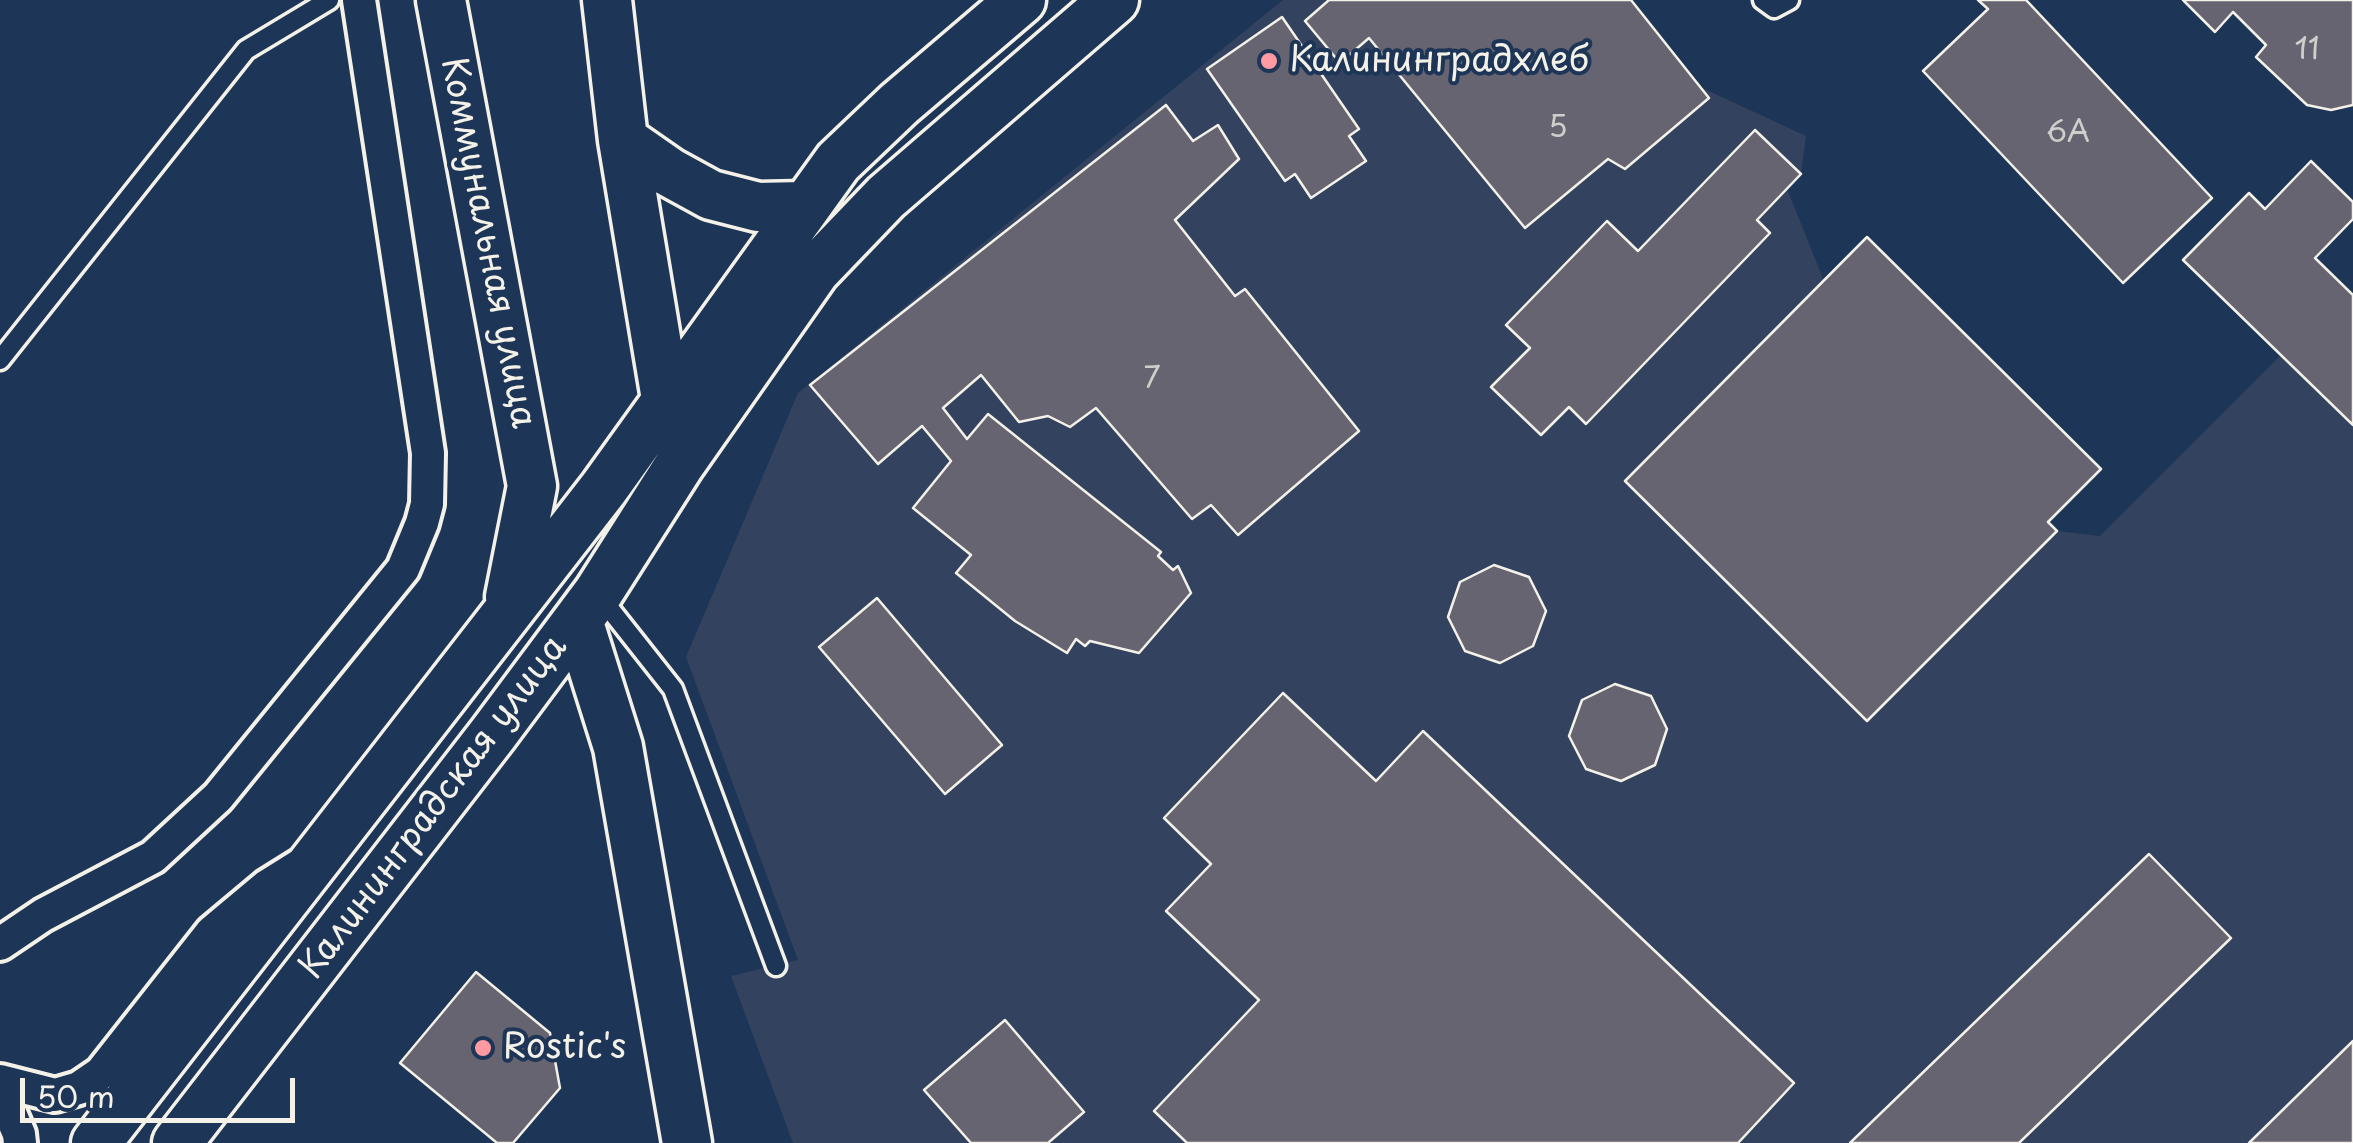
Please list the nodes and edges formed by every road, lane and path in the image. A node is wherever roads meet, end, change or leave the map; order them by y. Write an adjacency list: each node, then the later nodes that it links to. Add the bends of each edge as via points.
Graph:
1 (329, 0): 11 (lane, via 246,50)
2 (359, 0): 19 (street, via 428,454 422,523 403,569 218,798 153,857)
3 (441, 0): 14 (main road, Коммунальная улица)
4 (607, 0): 9 (main road)
5 (1021, 0): 10 (main road, Калининградская улица, via 850,150)
6 (1114, 0): 13 (main road, Калининградская улица, via 841,240)
7 (1763, 0): 8 (lane, via 1774,8)
8 (1788, 0)
9 (624, 140): 10 (main road, via 711,195 758,207); 12 (main road)
10 (804, 206): 12 (main road, Калининградская улица)
11 (0, 360)
12 (666, 402): 13 (main road); 15 (main road, Калининградская улица)
13 (680, 464): 15 (main road); 16 (main road, Калининградская улица)
14 (532, 486): 15 (main road); 17 (main road, Калининградская улица)
15 (604, 488): 17 (main road, Калининградская улица)
16 (588, 607): 20 (lane, via 673,689); 25 (main road, Калининградская улица); 26 (main road)
17 (507, 610): 18 (main road, Калининградская улица)
18 (320, 854): 21 (street, Калининградская улица, via 212,932 101,1073 56,1094); 24 (main road, Калининградская улица)
19 (0, 944)
20 (776, 966)
21 (0, 1081)
22 (0, 1090): 23 (street)
23 (20, 1143)
24 (96, 1143)
25 (177, 1143)
26 (687, 1143)

